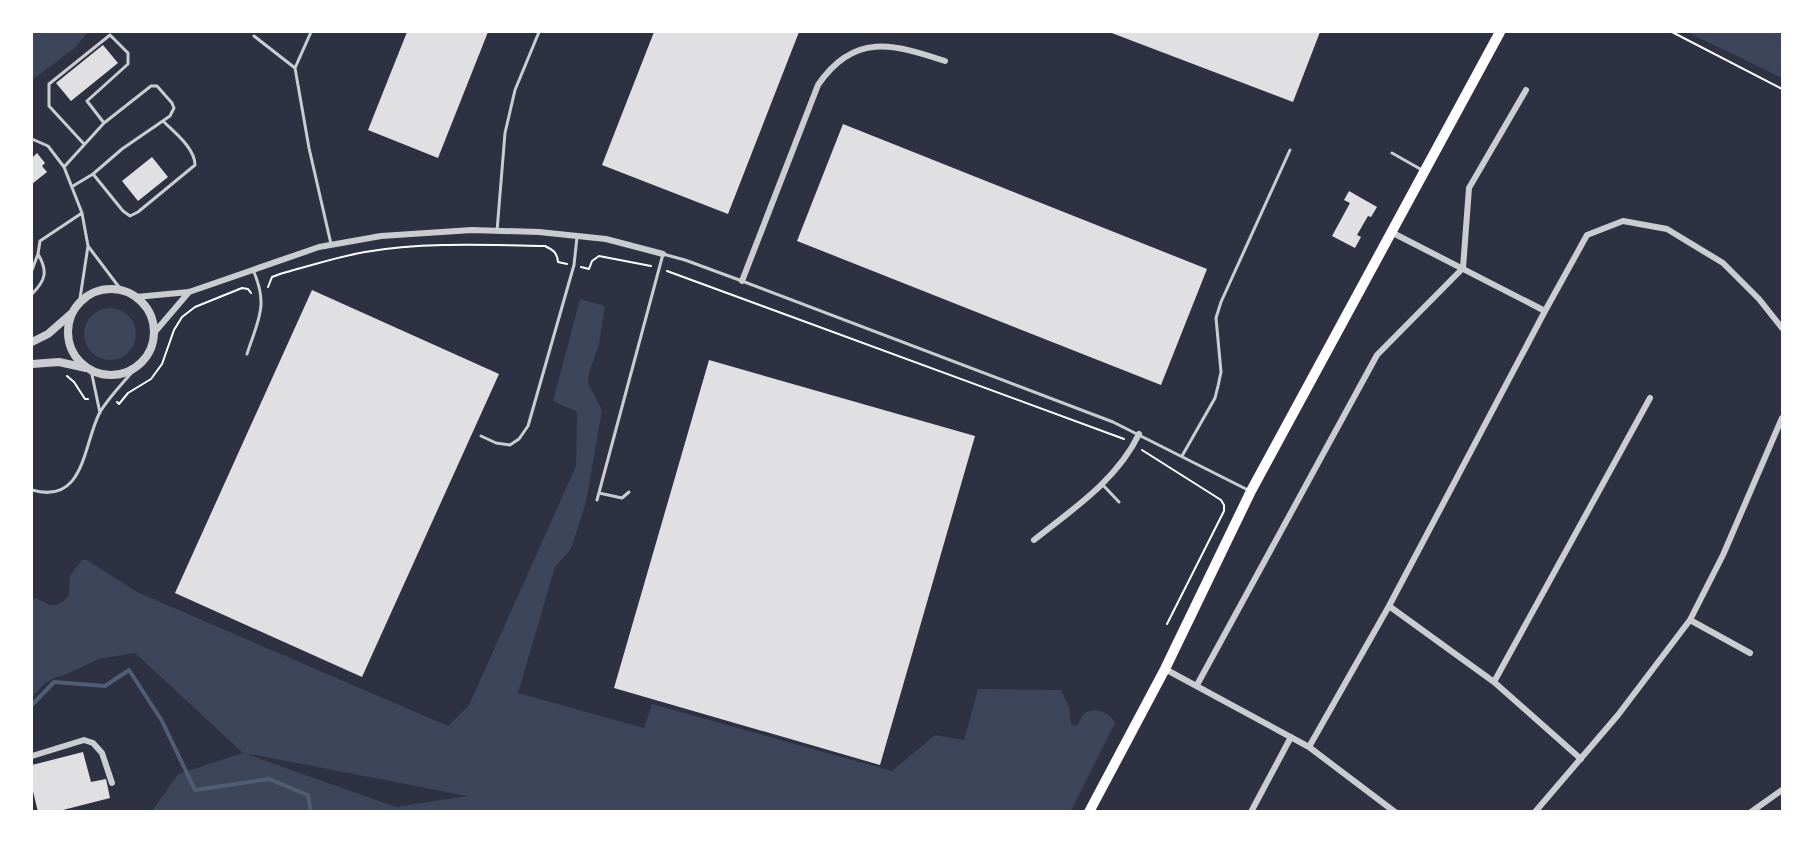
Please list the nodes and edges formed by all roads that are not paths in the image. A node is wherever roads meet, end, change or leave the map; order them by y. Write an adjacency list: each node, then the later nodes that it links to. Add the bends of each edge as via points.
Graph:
1 (311, 32): 6 (lane)
2 (539, 32): 19 (lane, via 515,90 504,133)
3 (1500, 32): 15 (main road)
4 (254, 36): 6 (lane)
5 (945, 61): 29 (street, via 884,46 848,55 826,73)
6 (295, 68): 22 (lane)
7 (1526, 90): 26 (street, via 1468,188)
8 (163, 121): 9 (lane, via 174,108 157,86 151,86); 16 (lane); 16 (lane, via 183,142 195,165 138,212 130,216 123,212)
9 (104, 123): 11 (lane); 11 (lane, via 87,101 128,64 128,53 110,35 49,84 49,105)
10 (32, 139): 14 (lane, via 48,146)
11 (84, 144): 14 (lane)
12 (1290, 150): 48 (lane, via 1221,302 1216,318 1220,379 1215,398)
13 (1392, 153): 15 (lane)
14 (64, 167): 17 (lane)
15 (1424, 171): 20 (main road)
16 (93, 174): 17 (lane)
17 (73, 186): 18 (lane)
18 (82, 213): 23 (lane); 24 (lane, via 40,240)
19 (497, 231): 21 (street); 22 (street, via 381,236)
20 (1390, 232): 26 (street); 52 (main road)
21 (577, 236): 25 (street, via 606,239); 47 (lane, via 574,265 528,426 510,445)
22 (331, 244): 27 (street)
23 (88, 246): 30 (lane); 34 (lane)
24 (38, 254): 28 (lane); 32 (lane, via 45,266 44,277)
25 (663, 254): 29 (lane); 53 (lane)
26 (1463, 268): 35 (street); 62 (street, via 1377,355)
27 (252, 269): 31 (street); 39 (lane, via 261,290 262,309)
28 (32, 270)
29 (742, 281): 46 (lane)
30 (122, 291): 33 (street); 34 (street, via 98,291)
31 (189, 292): 33 (street); 37 (street)
32 (32, 294)
33 (136, 297): 37 (street, via 149,312)
34 (77, 307): 38 (street, via 48,334); 42 (street, via 70,322 70,342 79,360)
35 (1545, 311): 36 (street, via 1587,236 1623,221 1667,229 1723,263 1759,298); 57 (street)
36 (1782, 328)
37 (154, 333): 41 (street, via 149,351)
38 (32, 342)
39 (247, 354)
40 (32, 363): 42 (street, via 59,362)
41 (137, 366): 42 (street, via 114,375); 44 (lane)
42 (90, 369): 44 (lane)
43 (1650, 398): 61 (street)
44 (100, 413): 50 (lane, via 70,483 54,493)
45 (1782, 418): 58 (street)
46 (1139, 434): 48 (lane); 49 (street)
47 (481, 436)
48 (1182, 456): 52 (lane)
49 (1102, 484): 55 (lane); 56 (street)
50 (32, 490)
51 (630, 492): 53 (lane, via 622,498)
52 (1251, 492): 60 (main road)
53 (599, 493): 54 (lane)
54 (597, 500)
55 (1119, 502)
56 (1034, 540)
57 (1389, 606): 61 (street); 64 (street)
58 (1690, 621): 59 (street); 66 (street)
59 (1750, 653)
60 (1165, 669): 62 (street); 69 (main road)
61 (1494, 682): 66 (street)
62 (1197, 685): 63 (street)
63 (1291, 737): 64 (street); 70 (street)
64 (1310, 747): 71 (street)
65 (32, 756): 67 (street, via 84,740 93,743 102,753)
66 (1581, 759): 72 (street)
67 (112, 783)
68 (1782, 790): 73 (street)
69 (1089, 812)
70 (1251, 812)
71 (1395, 812)
72 (1535, 812)
73 (1751, 812)

